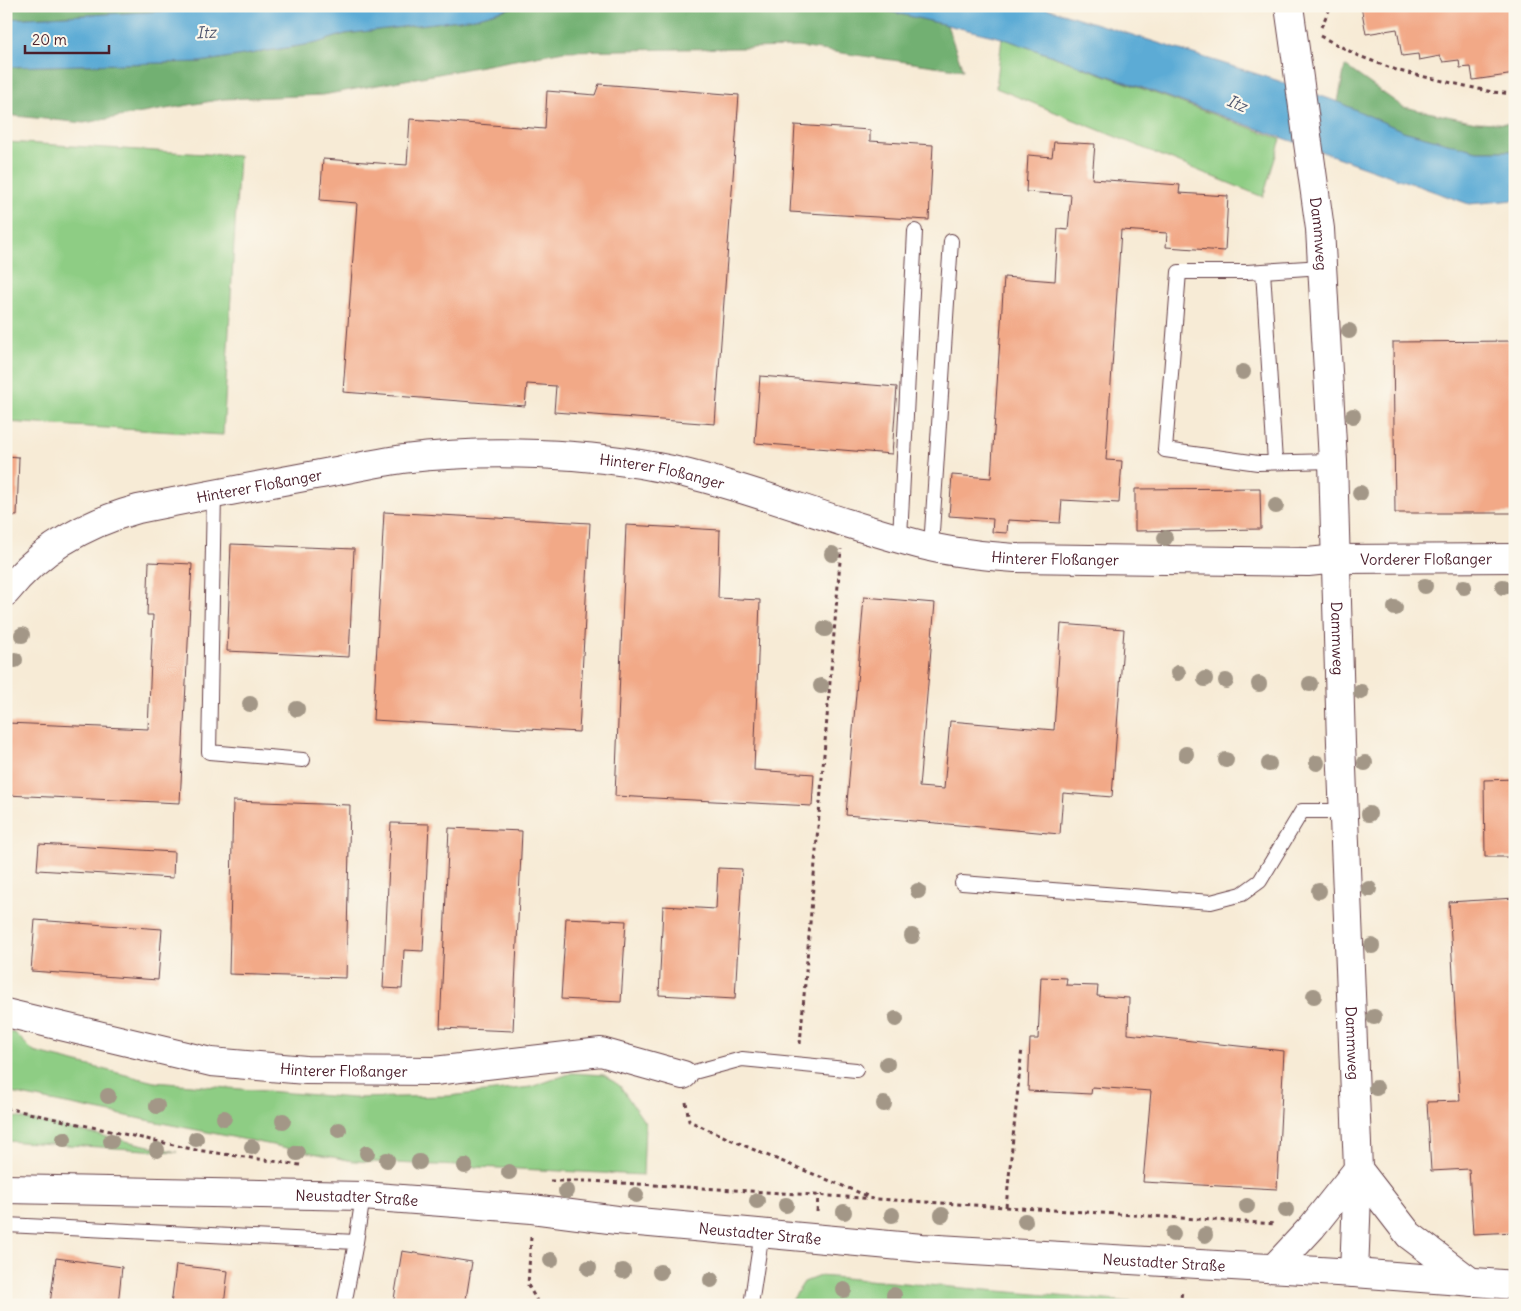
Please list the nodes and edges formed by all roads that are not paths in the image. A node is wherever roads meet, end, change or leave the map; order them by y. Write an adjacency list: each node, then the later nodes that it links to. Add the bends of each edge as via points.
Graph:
1 (1289, 6): 4 (street, Dammweg, via 1320,229)
2 (915, 232): 9 (lane)
3 (951, 241): 10 (lane)
4 (1322, 267): 5 (lane); 6 (street, Dammweg)
5 (1263, 271): 7 (lane); 7 (lane, via 1179,272 1165,450 1258,463)
6 (1333, 461): 7 (lane); 12 (street, Dammweg)
7 (1275, 462)
8 (214, 494): 9 (street, Hinterer Floßanger, via 402,459 551,454 671,470); 13 (street, Hinterer Floßanger, via 112,516 62,540); 14 (lane, via 209,752)
9 (900, 538): 10 (street, Hinterer Floßanger)
10 (931, 547): 12 (street, Hinterer Floßanger, via 1015,558 1308,562)
11 (1515, 558): 12 (street, Vorderer Floßanger)
12 (1337, 559): 15 (street, Dammweg)
13 (7, 590)
14 (303, 760)
15 (1345, 811): 16 (lane, via 1302,811 1260,881 1242,894 1211,902); 20 (street, Dammweg)
16 (962, 883)
17 (6, 1013): 19 (street, Hinterer Floßanger, via 220,1063 306,1070 434,1070 601,1052)
18 (856, 1070): 19 (lane, via 742,1059)
19 (683, 1075)
20 (1358, 1169): 26 (street); 27 (street, Dammweg); 28 (street, via 1409,1234)
21 (6, 1189): 22 (street, Neustadter Straße)
22 (363, 1196): 24 (street, Neustadter Straße); 25 (lane)
23 (6, 1225): 25 (lane)
24 (762, 1232): 26 (street, Neustadter Straße, via 922,1248); 31 (lane)
25 (356, 1242): 30 (lane)
26 (1274, 1268): 27 (street, Neustadter Straße)
27 (1354, 1273): 28 (street, Neustadter Straße)
28 (1471, 1282): 29 (street, Neustadter Straße)
29 (1515, 1285)
30 (344, 1305)
31 (751, 1305)

